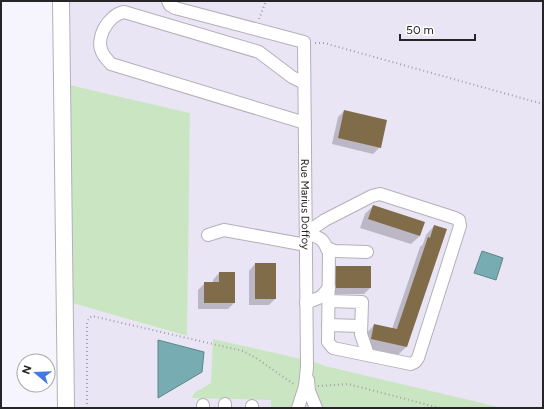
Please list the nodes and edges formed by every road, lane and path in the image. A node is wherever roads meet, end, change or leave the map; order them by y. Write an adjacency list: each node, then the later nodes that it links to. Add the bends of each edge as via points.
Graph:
1 (61, 1): 23 (main road)
2 (168, 1): 4 (street, via 175,8)
3 (266, 1): 5 (path)
4 (190, 6): 5 (street)
5 (256, 29): 6 (street)
6 (304, 42): 7 (street, Rue Marius Doffoy); 8 (path, via 324,43)
7 (304, 84): 9 (street, Rue Marius Doffoy); 9 (street, via 259,52 124,12 117,14 108,22 102,33 102,53 111,64)
8 (543, 104)
9 (305, 123): 11 (street, Rue Marius Doffoy)
10 (208, 235): 11 (street, via 224,230)
11 (306, 239): 12 (street, via 320,237); 16 (street, Rue Marius Doffoy); 19 (street, via 325,220 380,194 459,220 460,226 418,358 411,364)
12 (327, 248): 13 (street, via 335,251); 14 (street)
13 (367, 252)
14 (329, 288): 15 (street); 16 (street, via 321,297)
15 (329, 301): 17 (street); 18 (street, via 362,302)
16 (306, 303): 20 (street, Rue Marius Doffoy)
17 (328, 325): 18 (street); 19 (street, via 328,342 333,348)
18 (361, 326): 19 (street)
19 (368, 355)
20 (307, 367): 25 (street, Rue Marius Doffoy, via 305,386); 26 (street, Rue Marius Doffoy, via 310,391)
21 (297, 386): 24 (path, via 243,351 92,316 87,323)
22 (314, 386): 27 (path, via 348,384)
23 (66, 408)
24 (87, 408)
25 (298, 408)
26 (316, 408)
27 (440, 408)

